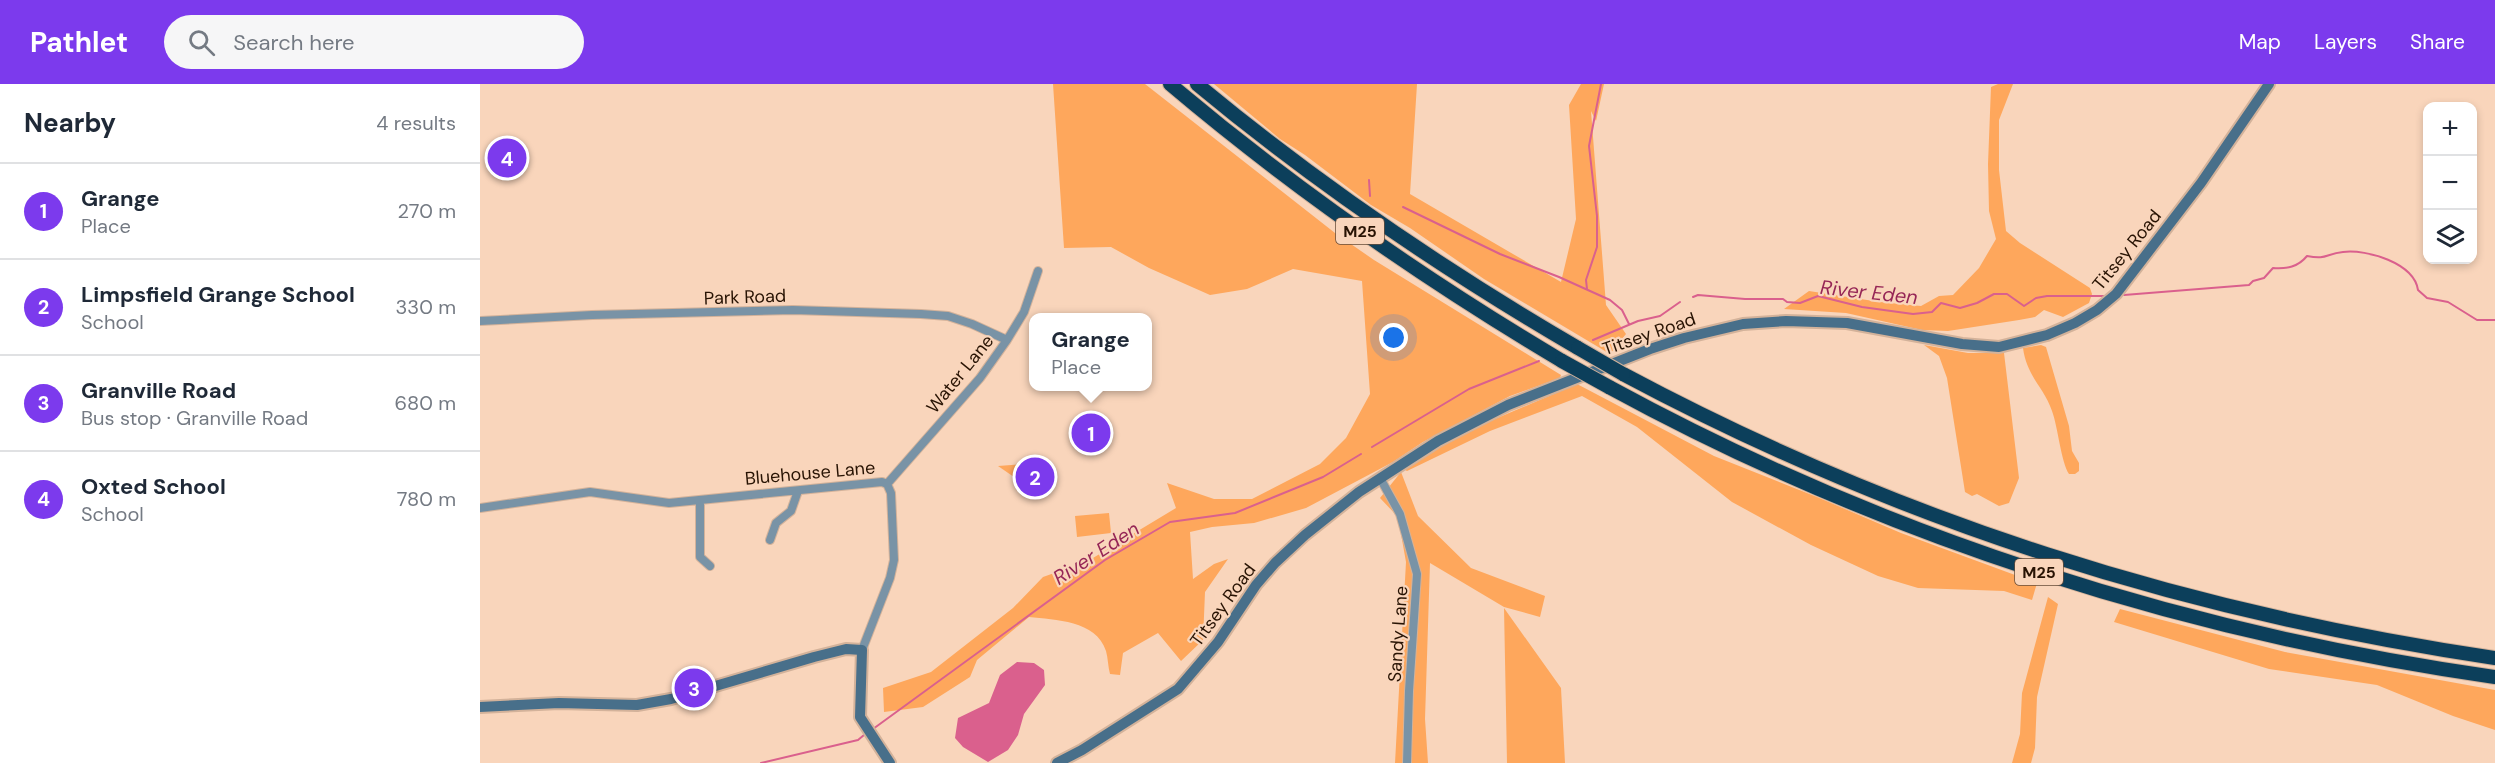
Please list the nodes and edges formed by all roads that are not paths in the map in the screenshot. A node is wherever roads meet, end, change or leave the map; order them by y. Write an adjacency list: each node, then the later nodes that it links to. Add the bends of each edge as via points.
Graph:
1 (1170, 84): 16 (highway, M25, bridge, via 1361,232 1466,302 1562,361 1722,445 1925,532 2042,574 2285,640)
2 (1197, 84): 15 (highway, M25, bridge, via 1380,223 1472,285 1623,374 1794,459 2031,551 2150,587 2372,638)
3 (2269, 84): 7 (main road, Titsey Road, via 2201,183 2116,294 2068,327 1999,347 1821,321 1714,330 1650,350 1508,405)
4 (1038, 271): 6 (street, Water Lane, via 1024,312)
5 (480, 321): 6 (street, Park Road, via 793,310 921,314 948,316)
6 (1007, 340): 8 (street, Water Lane, via 980,378)
7 (1380, 477): 19 (main road, Titsey Road, via 1275,563 1218,642 1178,689); 20 (street, Sandy Lane, via 1400,514 1417,574)
8 (887, 484): 9 (street, Bluehouse Lane, via 874,481); 14 (street, Bluehouse Lane, via 893,511 894,560)
9 (798, 490): 10 (street, Bluehouse Lane); 12 (street, via 791,511 776,523)
10 (700, 502): 11 (street, Bluehouse Lane, via 659,502 590,492); 13 (street, via 700,557)
11 (480, 508)
12 (770, 540)
13 (710, 567)
14 (862, 650): 17 (main road, via 846,649 671,699 637,705); 18 (main road, Bluehouse Lane, via 860,717)
15 (2495, 658)
16 (2495, 677)
17 (480, 707)
18 (890, 763)
19 (1057, 763)
20 (1407, 763)

